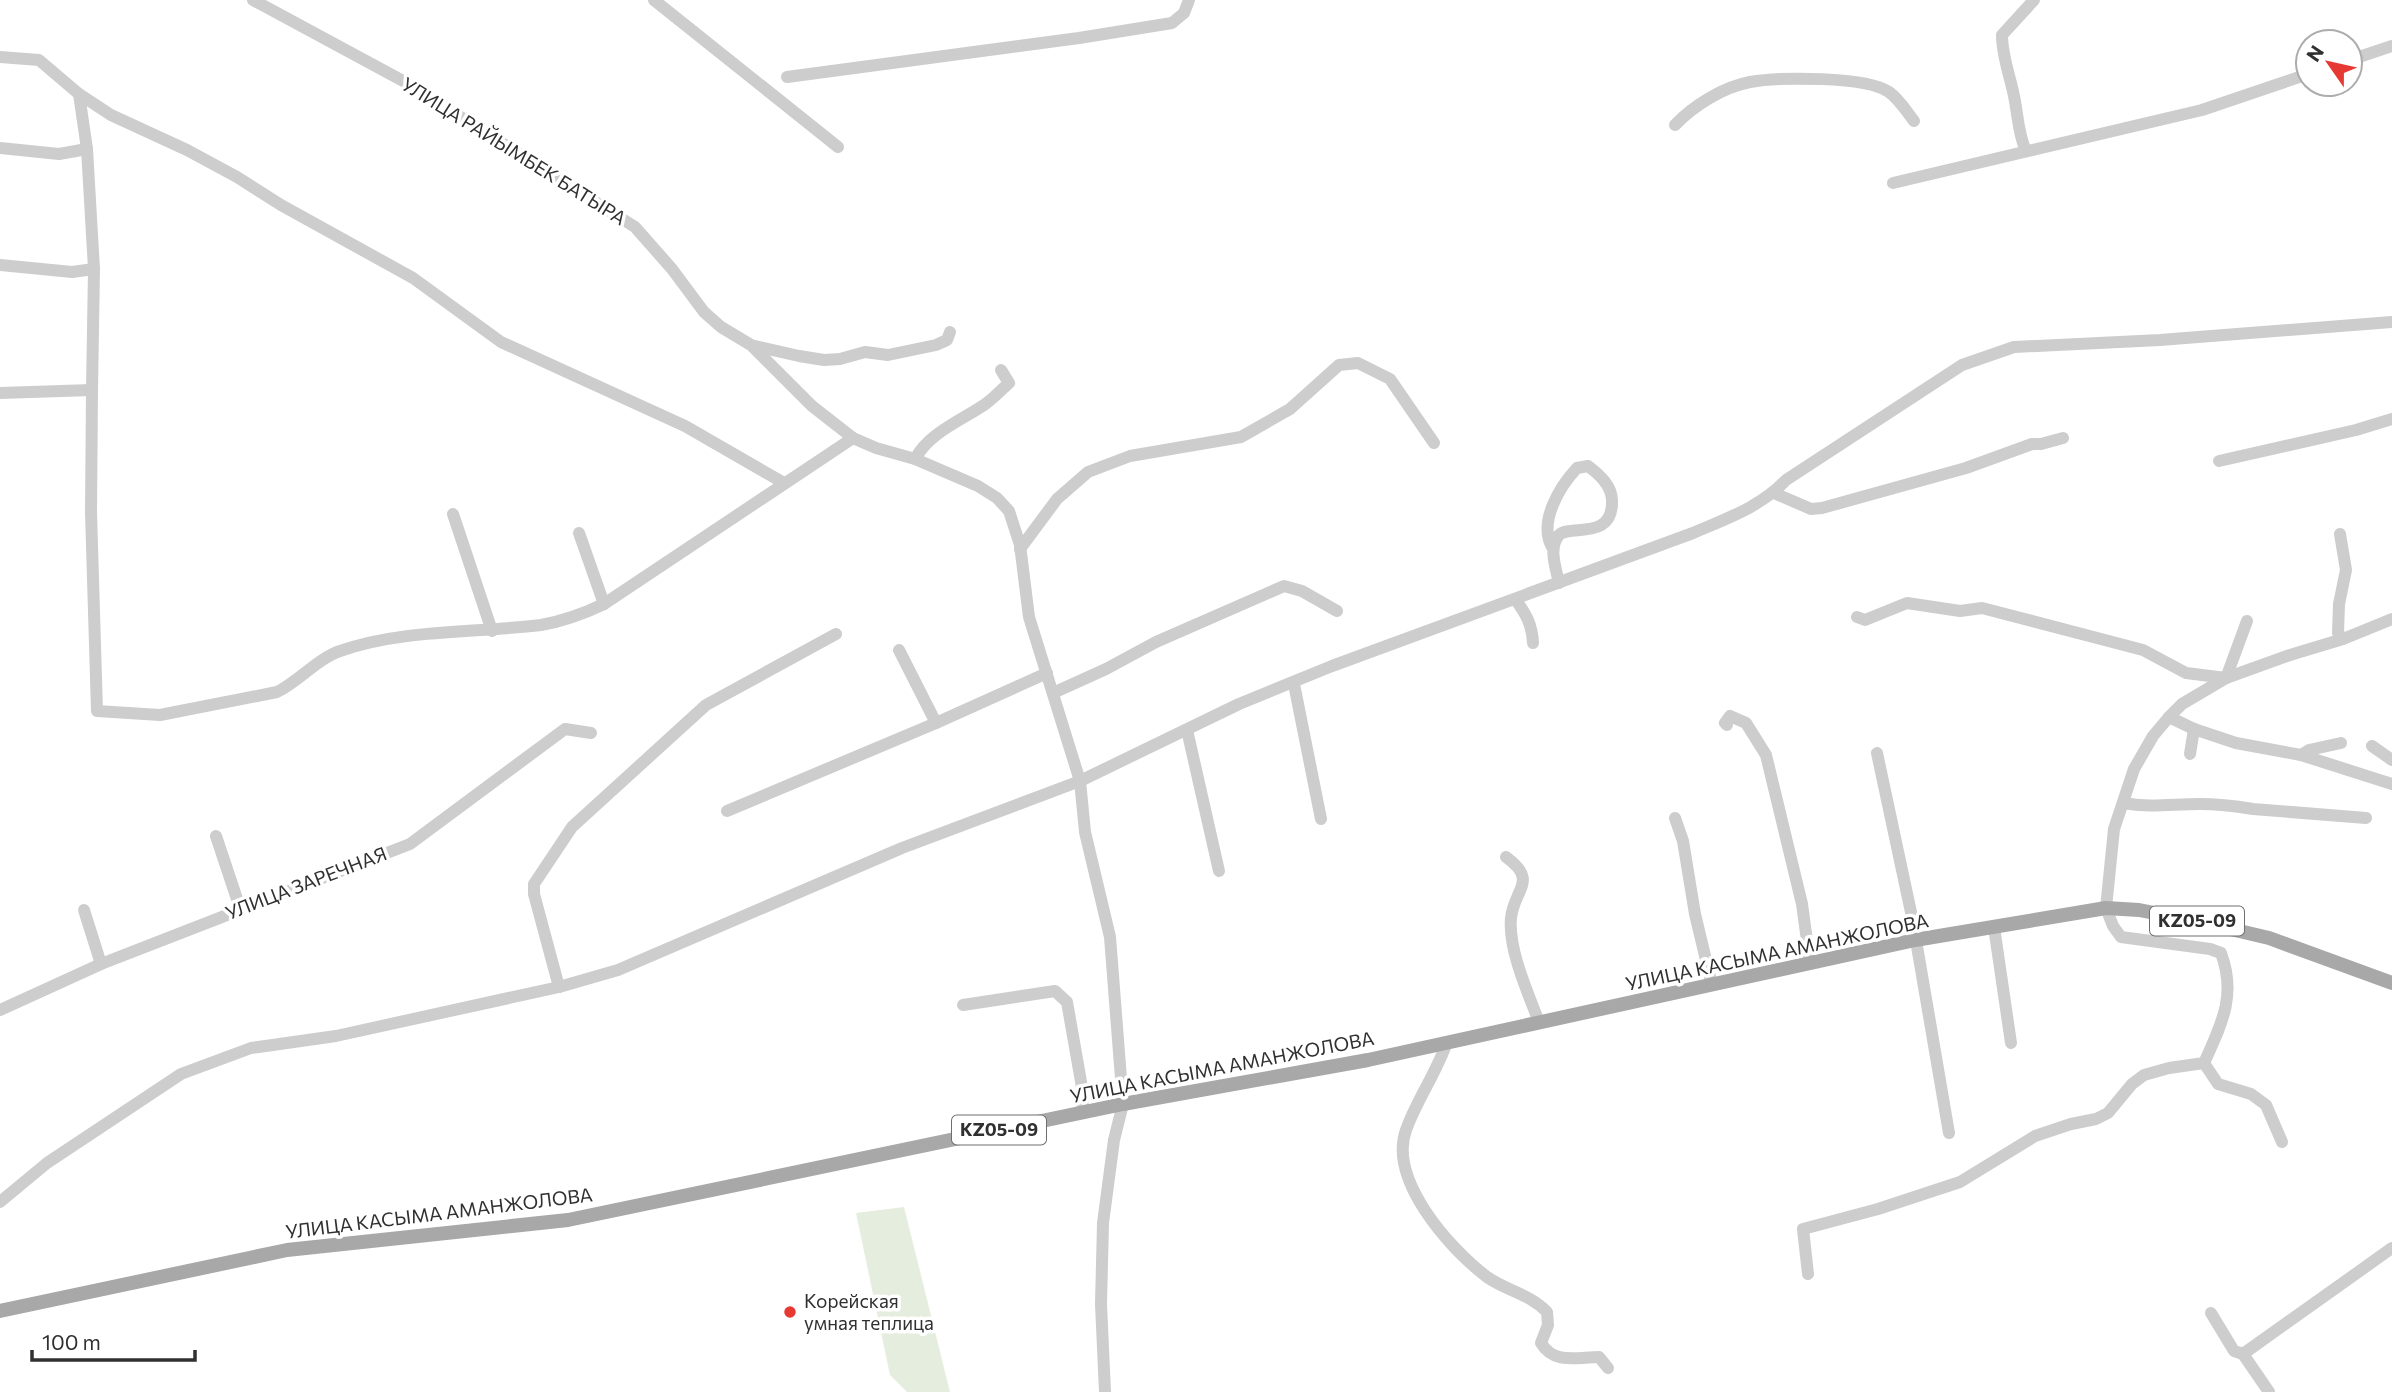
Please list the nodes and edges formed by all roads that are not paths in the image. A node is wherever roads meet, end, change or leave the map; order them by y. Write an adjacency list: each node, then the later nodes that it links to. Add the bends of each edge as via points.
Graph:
1 (253, 0): 22 (street, УЛИЦА РАЙЫМБЕК БАТЫРА, via 405,82 635,227 704,312)
2 (654, 0): 13 (street)
3 (1189, 0): 8 (street, via 1184,13 1172,23)
4 (2034, 0): 16 (street, via 2002,35)
5 (2392, 46): 6 (street)
6 (2364, 55)
7 (0, 57): 10 (street, via 38,60)
8 (788, 78)
9 (2294, 79): 16 (street, via 2202,110)
10 (79, 94): 15 (street); 32 (street, via 111,115 237,177 413,278 501,342 685,426)
11 (1914, 121): 12 (street, via 1890,93 1872,84 1836,79 1750,82 1705,102)
12 (1675, 125)
13 (838, 147)
14 (0, 148): 15 (street, via 59,154)
15 (87, 149): 19 (street)
16 (2026, 151): 17 (street)
17 (1893, 183)
18 (0, 265): 19 (street, via 72,272)
19 (94, 269): 24 (street)
20 (2392, 322): 33 (street, via 2014,347 1962,365 1786,480)
21 (950, 332): 22 (street, via 947,340 936,345 840,359)
22 (751, 345): 27 (street, УЛИЦА РАЙЫМБЕК БАТЫРА, via 812,406)
23 (1001, 370): 30 (street, via 1010,383 938,433)
24 (92, 390): 25 (street); 46 (street, via 97,711 160,715 277,692 338,652 392,637)
25 (0, 393)
26 (2392, 419): 31 (street)
27 (853, 438): 30 (street, УЛИЦА РАЙЫМБЕК БАТЫРА); 32 (street)
28 (2063, 438): 33 (street, via 1822,508 1811,509)
29 (1434, 443): 38 (street, via 1390,379 1358,363 1339,365 1290,409 1241,437 1130,456 1088,472 1057,499)
30 (915, 459): 38 (street, УЛИЦА РАЙЫМБЕК БАТЫРА, via 997,498 1009,511)
31 (2219, 461)
32 (784, 483): 41 (street)
33 (1774, 493): 39 (street, via 1693,533)
34 (453, 514): 46 (street)
35 (579, 533): 41 (street)
36 (2340, 534): 48 (street, via 2346,570 2338,614 2338,633)
37 (1552, 547): 37 (street, via 1563,532 1600,526 1612,511 1612,495 1599,474 1588,467 1577,468 1565,480 1553,503 1548,526); 39 (street)
38 (1020, 549): 51 (street, УЛИЦА РАЙЫМБЕК БАТЫРА, via 1029,617)
39 (1559, 583): 40 (street)
40 (1516, 599): 49 (street, via 1532,627); 54 (street)
41 (604, 604): 46 (street, via 566,621)
42 (1337, 611): 55 (street, via 1284,586)
43 (1857, 617): 52 (street, via 1865,620 1907,603 1960,611 1982,608 2143,650)
44 (2392, 619): 48 (street)
45 (2247, 621): 53 (street)
46 (492, 631)
47 (836, 634): 88 (street, via 706,705 572,827 534,884)
48 (2343, 639): 53 (street)
49 (1533, 643)
50 (899, 650): 58 (street)
51 (1047, 673): 55 (street, УЛИЦА РАЙЫМБЕК БАТЫРА); 58 (street)
52 (2186, 673): 53 (street); 56 (street, via 2192,692)
53 (2226, 678): 56 (street)
54 (1294, 684): 61 (street); 75 (street)
55 (1053, 693): 69 (street, УЛИЦА РАЙЫМБЕК БАТЫРА)
56 (2182, 704): 57 (street)
57 (2169, 717): 60 (street); 71 (street, via 2134,769)
58 (936, 723): 72 (street)
59 (1727, 725): 84 (street, via 1730,716 1746,723 1766,755 1802,904)
60 (2194, 729): 66 (street); 67 (street, via 2236,743)
61 (1187, 730): 69 (street); 78 (street)
62 (591, 733): 79 (street, УЛИЦА ЗАРЕЧНАЯ, via 565,729 410,844)
63 (2342, 743): 67 (street)
64 (2372, 746): 68 (street)
65 (1877, 753): 83 (street)
66 (2190, 754)
67 (2301, 755): 70 (street)
68 (2392, 760)
69 (1080, 781): 88 (street, via 902,848 618,970); 95 (street, УЛИЦА РАЙЫМБЕК БАТЫРА, via 1085,832 1110,937)
70 (2392, 784)
71 (2123, 803): 74 (street, via 2237,806); 80 (street, via 2114,829)
72 (727, 811)
73 (1675, 818): 87 (street)
74 (2366, 818)
75 (1321, 819)
76 (216, 836): 79 (street)
77 (1506, 857): 91 (street, via 1519,866 1524,879 1511,918 1514,947)
78 (1219, 871)
79 (240, 908): 85 (street, УЛИЦА ЗАРЕЧНАЯ)
80 (2106, 908): 82 (main road, KZ05-09); 86 (main road, KZ05-09, via 2269,938); 94 (street, via 2121,937 2221,953 2226,966 2225,1017)
81 (83, 910): 85 (street)
82 (1994, 927): 83 (main road, УЛИЦА КАСЫМА АМАНЖОЛОВА / KZ05-09); 93 (street)
83 (1915, 940): 84 (main road, УЛИЦА КАСЫМА АМАНЖОЛОВА / KZ05-09); 97 (street)
84 (1810, 963): 87 (main road, УЛИЦА КАСЫМА АМАНЖОЛОВА / KZ05-09)
85 (101, 964): 90 (street, УЛИЦА ЗАРЕЧНАЯ)
86 (2392, 983)
87 (1712, 985): 91 (main road, УЛИЦА КАСЫМА АМАНЖОЛОВА / KZ05-09)
88 (559, 987): 99 (street, via 336,1036 251,1048 181,1074 47,1163)
89 (963, 1005): 96 (street, via 1055,991 1067,1002 1083,1093)
90 (0, 1009)
91 (1539, 1022): 92 (main road, УЛИЦА КАСЫМА АМАНЖОЛОВА / KZ05-09)
92 (1447, 1042): 95 (main road, УЛИЦА КАСЫМА АМАНЖОЛОВА / KZ05-09); 105 (street, via 1405,1131 1402,1149 1419,1202 1449,1241 1490,1280 1527,1296 1547,1312 1544,1348 1562,1359 1599,1356)
93 (2011, 1043)
94 (2204, 1063): 98 (street, via 2218,1084 2251,1094 2266,1105); 101 (street, via 2144,1075 2108,1113 2035,1136 1960,1182 1803,1229)
95 (1123, 1104): 96 (main road, УЛИЦА КАСЫМА АМАНЖОЛОВА / KZ05-09); 106 (street, УЛИЦА РАЙЫМБЕК БАТЫРА, via 1103,1223)
96 (1082, 1112): 102 (main road, УЛИЦА КАСЫМА АМАНЖОЛОВА / KZ05-09, via 568,1220 287,1250)
97 (1950, 1133)
98 (2282, 1142)
99 (0, 1202)
100 (2392, 1248): 104 (street)
101 (1808, 1274)
102 (0, 1311)
103 (2211, 1313): 104 (street, via 2234,1351)
104 (2243, 1354): 107 (street)
105 (1608, 1368)
106 (1105, 1392)
107 (2269, 1392)

